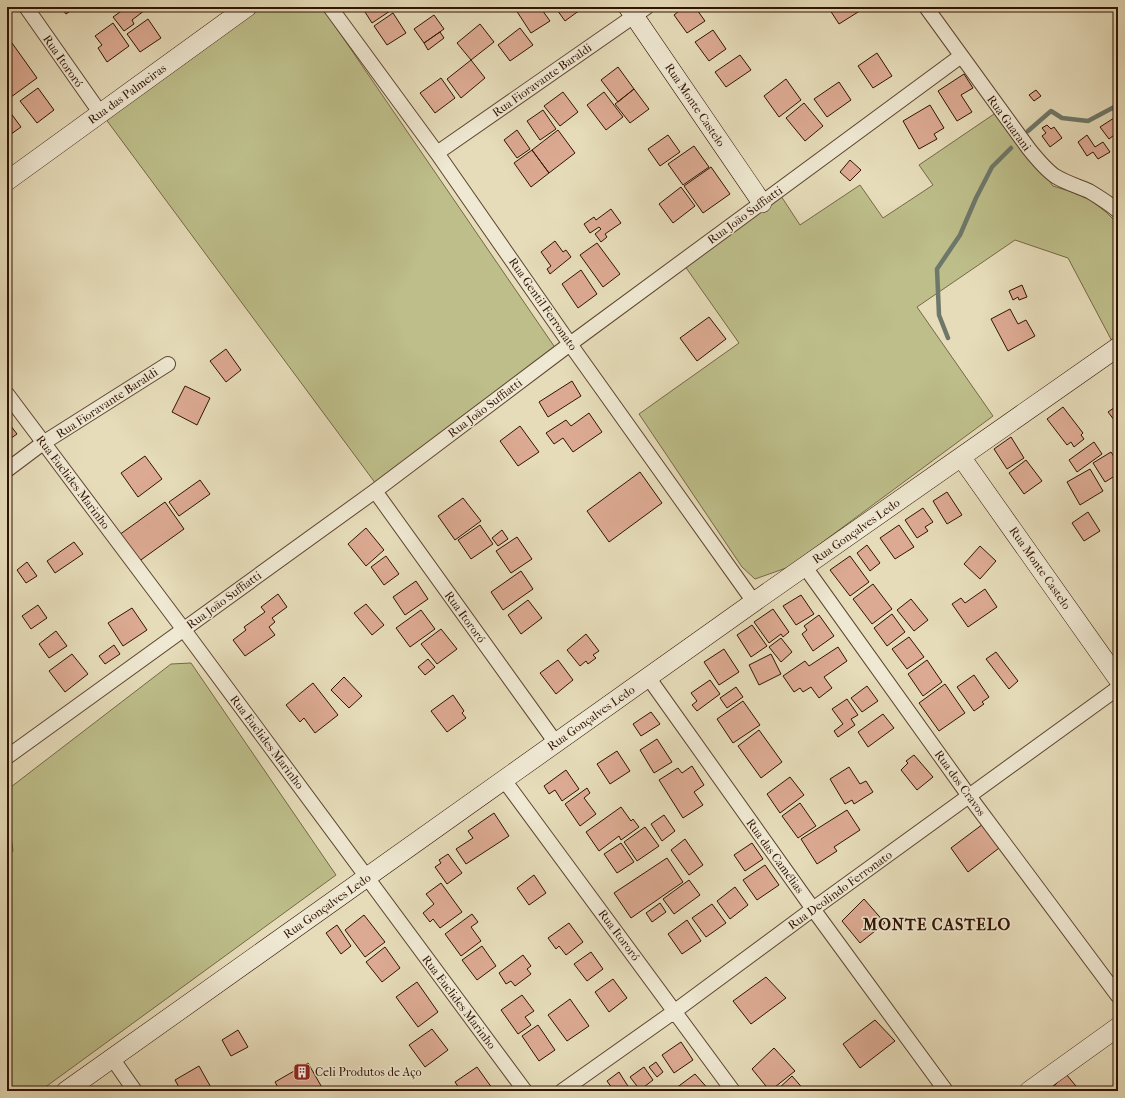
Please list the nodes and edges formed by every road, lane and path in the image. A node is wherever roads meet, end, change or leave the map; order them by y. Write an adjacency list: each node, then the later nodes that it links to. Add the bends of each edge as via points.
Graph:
1 (26, 7): 7 (street, Rua Itororó)
2 (247, 7): 7 (street, Rua das Palmeiras)
3 (330, 7): 8 (street, Rua Gentil Ferronato)
4 (926, 7): 6 (street, Rua Guarani)
5 (636, 10): 8 (street, Rua Fioravante Baraldi); 10 (street, Rua Monte Castelo)
6 (960, 56): 10 (street, Rua João Suffiatti); 11 (street, Rua Guarani, via 1041,164 1055,176 1089,191)
7 (101, 114): 9 (street, Rua das Palmeiras)
8 (437, 153): 12 (street, Rua Gentil Ferronato)
9 (7, 181)
10 (762, 202): 12 (street, Rua João Suffiatti)
11 (1118, 211)
12 (570, 344): 19 (street, Rua João Suffiatti); 21 (street, Rua Gentil Ferronato)
13 (1118, 348): 17 (street, Rua Gonçalves Ledo)
14 (168, 364): 16 (street, Rua Fioravante Baraldi)
15 (7, 394): 16 (street, Rua Euclides Marinho)
16 (43, 443): 18 (street, Rua Fioravante Baraldi); 22 (street, Rua Euclides Marinho)
17 (961, 457): 20 (street, Rua Gonçalves Ledo); 24 (street, Rua Monte Castelo)
18 (7, 470)
19 (375, 491): 22 (street, Rua João Suffiatti); 26 (street, Rua Itororó)
20 (805, 567): 21 (street, Rua Gonçalves Ledo); 29 (street, Rua dos Cravos)
21 (754, 602): 23 (street, Rua Gonçalves Ledo)
22 (184, 630): 27 (street, Rua João Suffiatti); 30 (street, Rua Euclides Marinho)
23 (648, 678): 26 (street, Rua Gonçalves Ledo); 31 (street, Rua das Camélias)
24 (1118, 679)
25 (1118, 688): 29 (street, Rua Deolindo Ferronato)
26 (556, 742): 28 (street, Rua Gonçalves Ledo)
27 (7, 757)
28 (504, 780): 30 (street, Rua Gonçalves Ledo); 33 (street, Rua Itororó)
29 (969, 796): 31 (street, Rua Deolindo Ferronato); 32 (street, Rua dos Cravos)
30 (367, 877): 35 (street, Rua Gonçalves Ledo); 38 (street, Rua Euclides Marinho)
31 (813, 909): 33 (street, Rua Deolindo Ferronato); 41 (street, Rua das Camélias)
32 (1118, 996)
33 (675, 1011): 39 (street, Rua Deolindo Ferronato); 40 (street, Rua Itororó)
34 (1118, 1027): 42 (street)
35 (112, 1058): 36 (street, Rua Gonçalves Ledo); 37 (street)
36 (66, 1091)
37 (135, 1091)
38 (525, 1091)
39 (562, 1091)
40 (733, 1091)
41 (946, 1091)
42 (1029, 1091)

